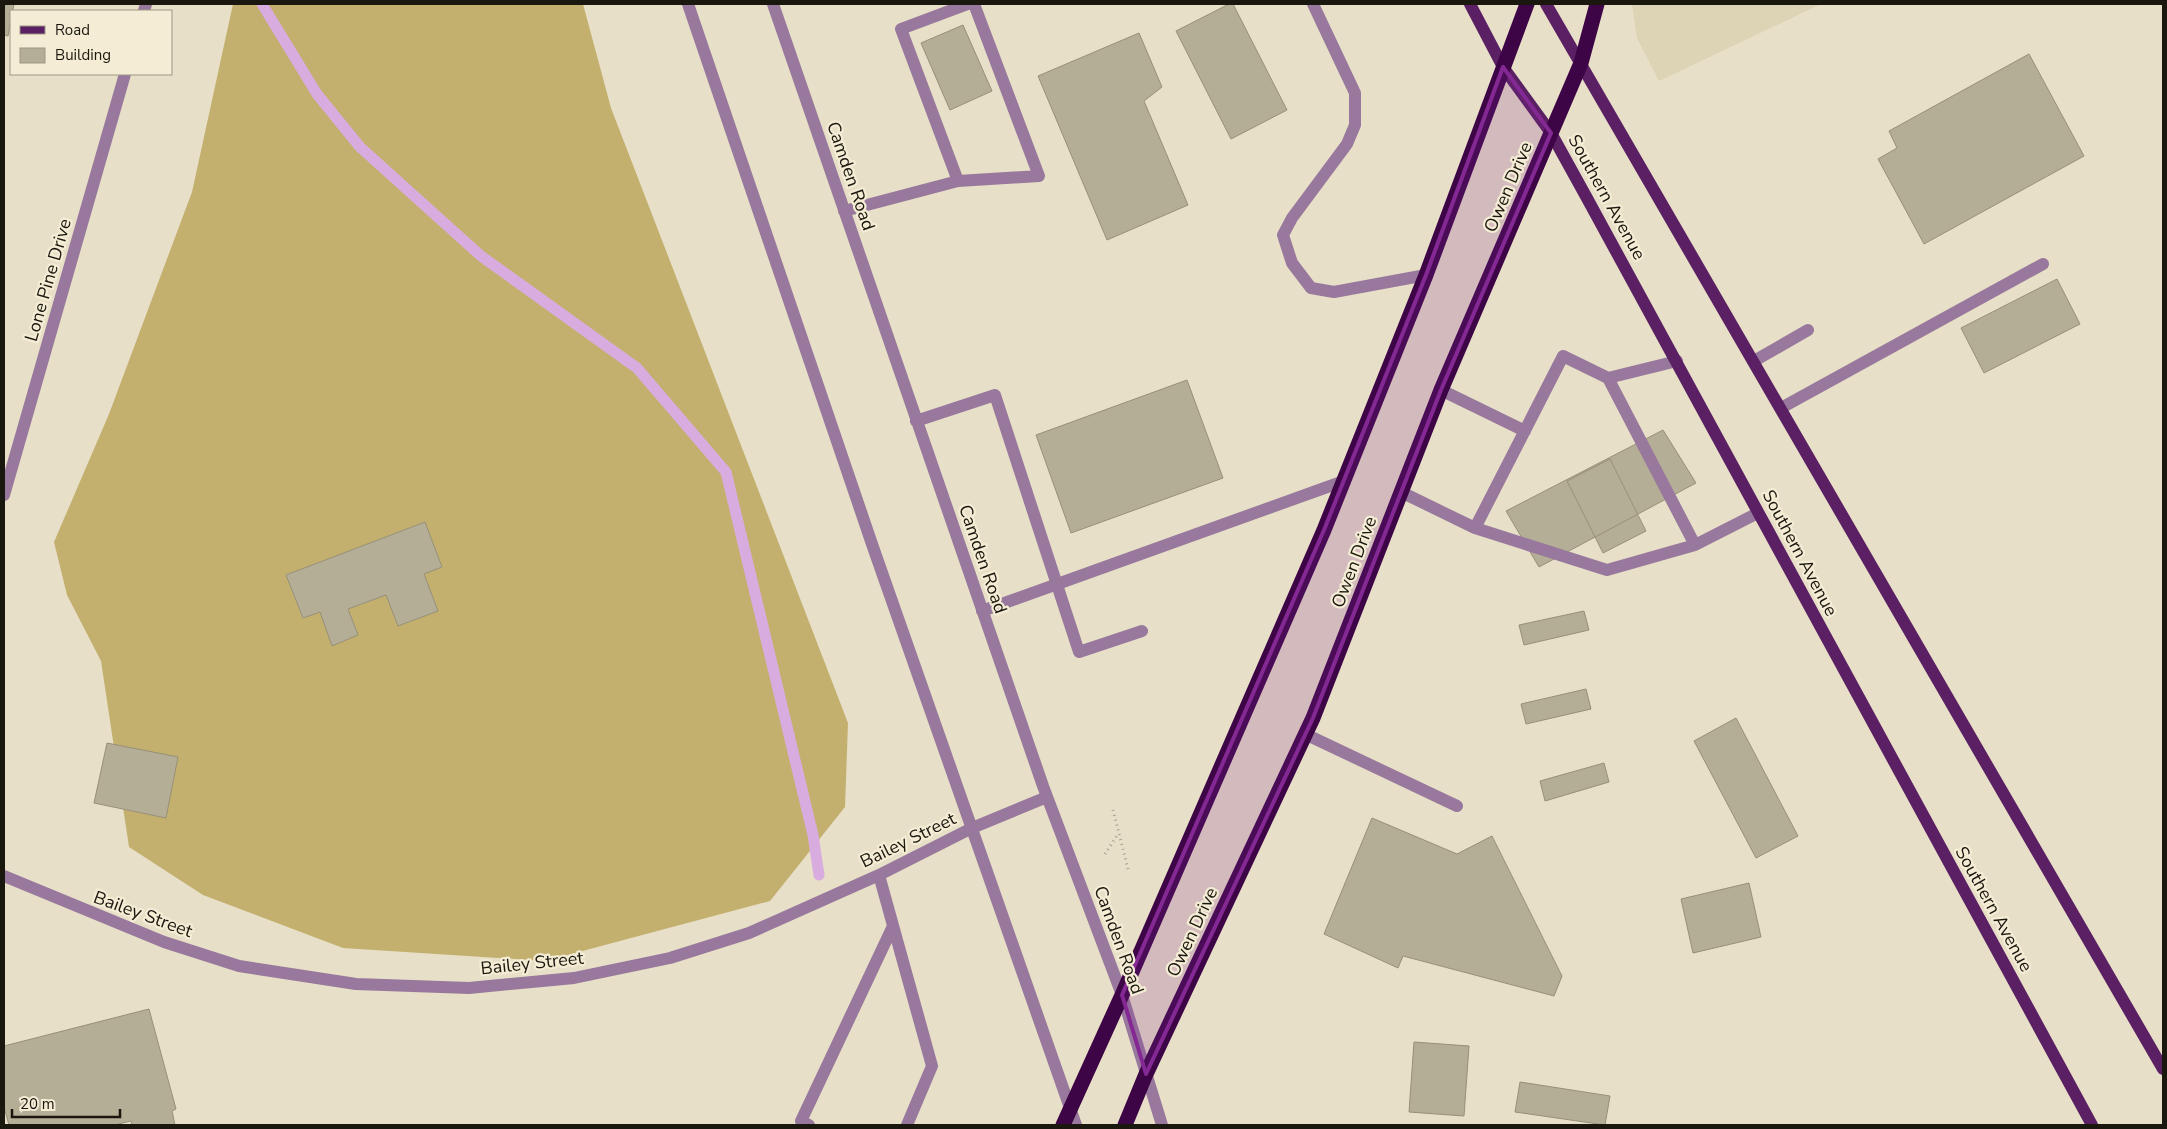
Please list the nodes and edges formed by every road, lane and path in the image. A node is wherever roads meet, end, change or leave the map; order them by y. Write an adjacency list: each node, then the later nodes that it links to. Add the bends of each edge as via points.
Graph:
1 (688, 4): 39 (street, via 872,547)
2 (773, 4): 15 (street, Camden Road)
3 (968, 4): 14 (street, via 901,29)
4 (974, 4): 14 (street, via 1038,176)
5 (1313, 4): 17 (street, via 1355,93 1354,125 1347,144 1282,235 1292,262 1311,288 1334,292)
6 (1470, 4): 11 (main road, Southern Avenue)
7 (1527, 4): 11 (highway)
8 (1546, 4): 10 (main road)
9 (1597, 4): 10 (highway, Owen Drive)
10 (1581, 63): 13 (highway, Owen Drive); 20 (main road)
11 (1504, 67): 13 (main road, Southern Avenue); 17 (highway)
12 (126, 75): 28 (street, Lone Pine Drive)
13 (1551, 133): 19 (main road, Southern Avenue); 22 (highway, Owen Drive)
14 (958, 181): 15 (street)
15 (844, 210): 24 (street, Camden Road)
16 (2043, 264): 23 (street)
17 (1426, 275): 26 (highway)
18 (1808, 330): 20 (street)
19 (1677, 360): 21 (street); 29 (main road, Southern Avenue)
20 (1754, 361): 23 (main road)
21 (1608, 378): 25 (street, via 1563,356); 31 (street)
22 (1441, 390): 25 (street); 27 (highway, Owen Drive)
23 (1781, 408): 47 (main road)
24 (916, 421): 32 (street, via 995,395); 33 (street, Camden Road)
25 (1525, 431): 30 (street)
26 (1344, 481): 32 (street); 46 (highway)
27 (1401, 492): 30 (street); 35 (highway, Owen Drive)
28 (4, 495)
29 (1758, 514): 31 (street); 56 (main road, Southern Avenue)
30 (1475, 528): 31 (street, via 1607,570)
31 (1695, 545)
32 (1057, 584): 33 (street); 34 (street, via 1079,652)
33 (982, 611): 36 (street, Camden Road)
34 (1142, 631)
35 (1305, 734): 37 (street); 48 (highway, Owen Drive)
36 (1047, 797): 39 (street, Bailey Street); 46 (street, Camden Road)
37 (1457, 806)
38 (1113, 810): 40 (path)
39 (972, 828): 43 (street, Bailey Street); 49 (street)
40 (1118, 833): 41 (path); 42 (path)
41 (1105, 854)
42 (1129, 873)
43 (879, 875): 44 (street, Bailey Street, via 749,933 670,958 574,978 469,988 356,984 239,966 164,942); 45 (street)
44 (4, 876)
45 (893, 926): 50 (street, via 801,1121); 51 (street, via 932,1066)
46 (1122, 995): 48 (street, Camden Road); 49 (highway)
47 (2163, 1068)
48 (1146, 1074): 54 (highway, Owen Drive); 55 (street, Camden Road)
49 (1070, 1107): 52 (highway); 53 (street)
50 (809, 1125)
51 (907, 1125)
52 (1062, 1125)
53 (1076, 1125)
54 (1124, 1125)
55 (1162, 1125)
56 (2092, 1125)

